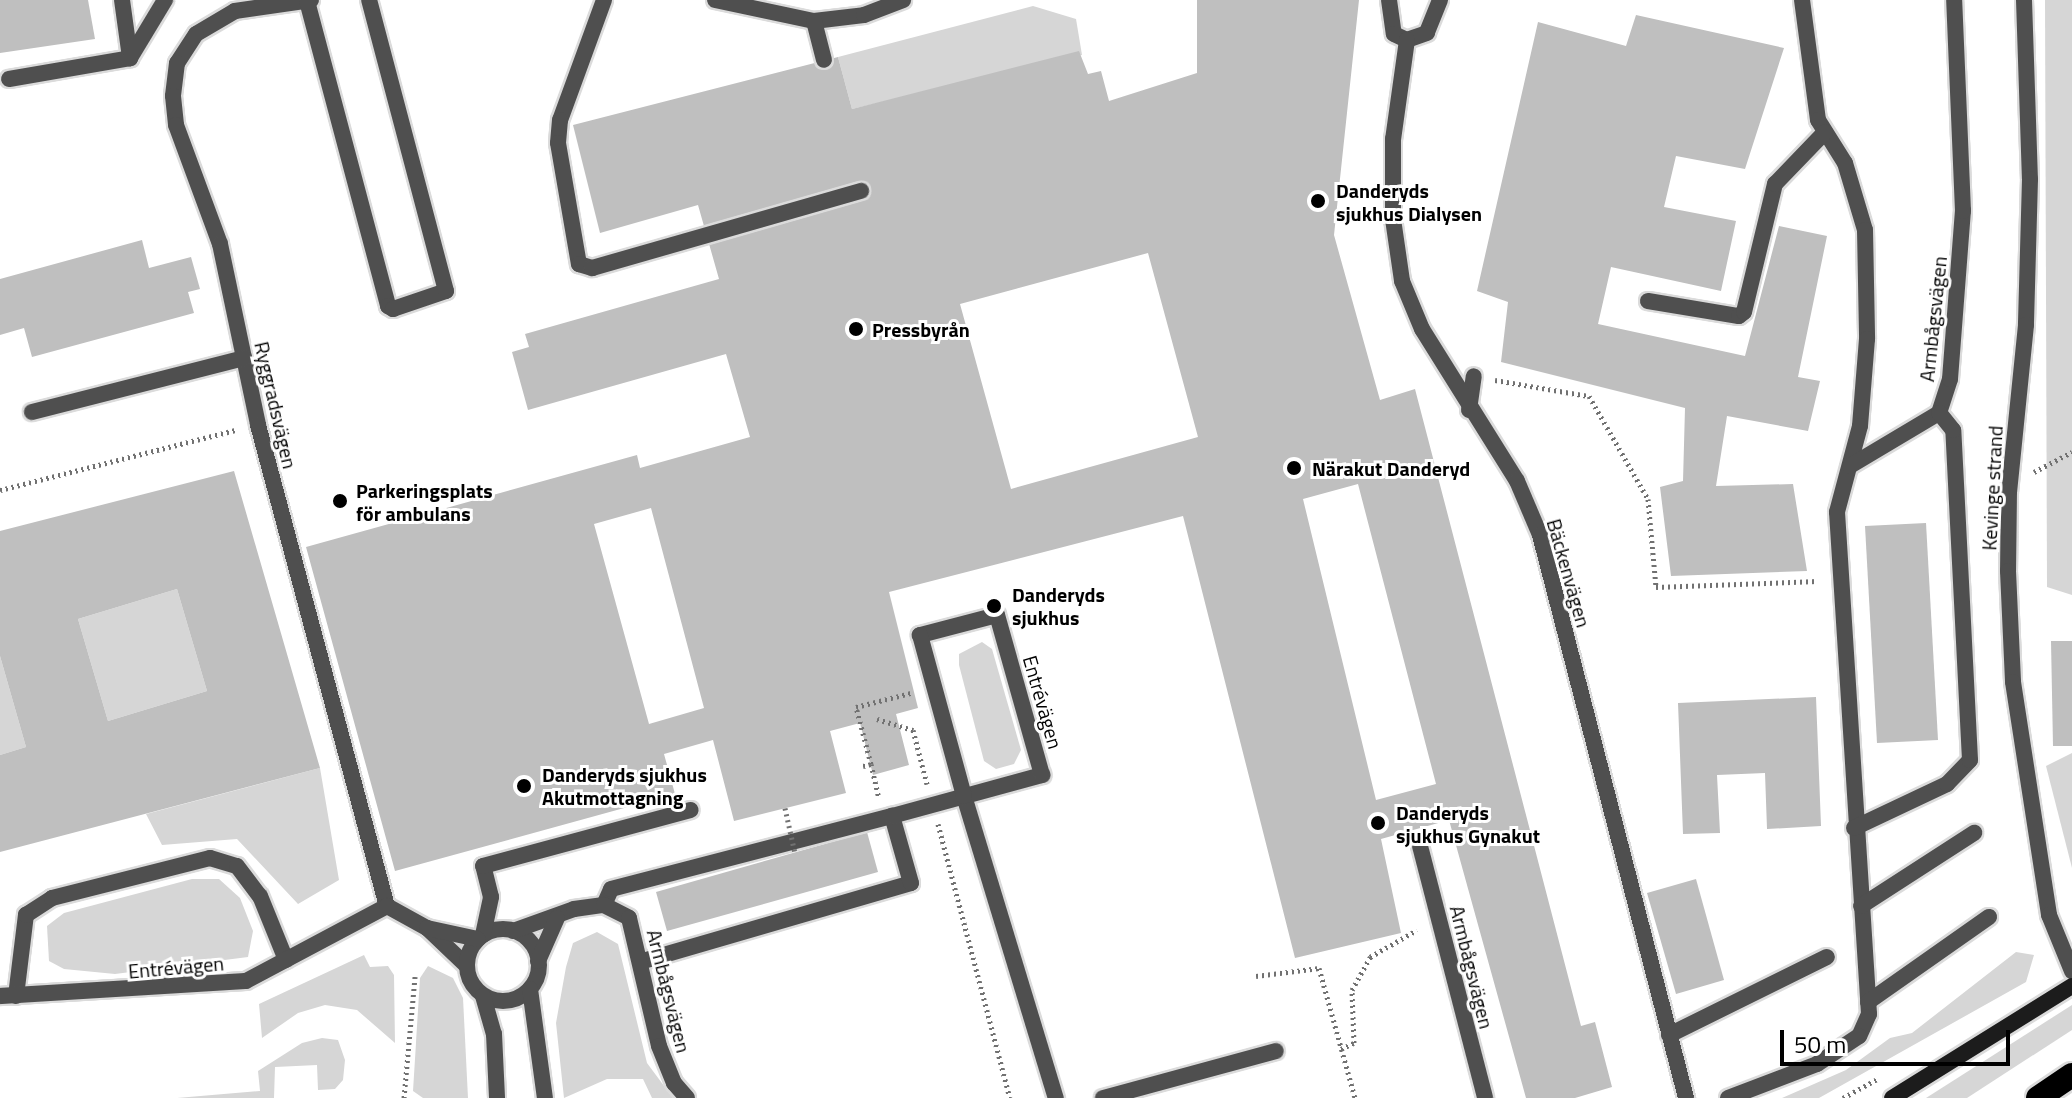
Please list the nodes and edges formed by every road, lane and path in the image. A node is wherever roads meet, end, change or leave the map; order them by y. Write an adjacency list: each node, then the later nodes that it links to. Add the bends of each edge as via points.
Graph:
1 (122, 0): 15 (street)
2 (165, 0): 15 (street)
3 (309, 0): 4 (street, via 393,309 446,291); 21 (street, Ryggradsvägen, via 235,11 196,34 177,63 176,125 220,244)
4 (369, 0)
5 (604, 0): 19 (street, via 560,120 558,143 579,264 592,268)
6 (715, 0): 13 (street)
7 (903, 0): 13 (street, via 864,15)
8 (1389, 0): 14 (street, via 1394,34)
9 (1440, 0): 14 (street, via 1427,33)
10 (1802, 0): 18 (street, via 1818,120)
11 (1954, 0): 25 (street, Armbågsvägen, via 1963,211 1950,379)
12 (2024, 0): 58 (street, Kevinge strand, via 2030,179 2026,325 2009,491 2013,682 2049,915)
13 (814, 21): 16 (street)
14 (1407, 40): 23 (street, Bäckenvägen, via 1393,139 1393,219 1402,281 1422,329)
15 (130, 58): 17 (street)
16 (824, 60)
17 (9, 79)
18 (1825, 132): 20 (street, via 1775,184 1744,312 1739,316); 27 (street, via 1845,163 1865,230 1867,339 1860,426)
19 (861, 191)
20 (1648, 301)
21 (244, 358): 24 (street); 26 (street, Ryggradsvägen)
22 (1474, 376): 23 (street); 29 (path, via 1589,396 1648,499 1656,587)
23 (1469, 410): 66 (street, Bäckenvägen, via 1517,481 1540,535)
24 (32, 412)
25 (1939, 413): 27 (street); 39 (street, via 1953,430 1970,760 1947,784)
26 (258, 425): 28 (path); 45 (street, Ryggradsvägen)
27 (1850, 466): 29 (street, via 1837,512)
28 (0, 490)
29 (1841, 580): 39 (street)
30 (909, 683): 32 (path, via 911,696 856,707)
31 (877, 719): 35 (path, via 913,730)
32 (871, 764): 33 (path); 38 (path)
33 (863, 766)
34 (964, 796): 34 (street, Entrévägen, via 920,635 997,615 1042,775); 35 (street, Entrévägen); 76 (street)
35 (933, 805): 38 (street, Entrévägen); 75 (path)
36 (785, 808): 42 (path, bridge)
37 (691, 810): 43 (street, via 483,866)
38 (888, 817): 44 (street, Entrévägen, via 611,889); 56 (street, via 911,883)
39 (1854, 828): 46 (street)
40 (1974, 833): 46 (street)
41 (1420, 846): 49 (street, Armbågsvägen)
42 (795, 853)
43 (491, 897): 51 (street); 52 (street)
44 (604, 905): 48 (street, via 574,909); 56 (street, Armbågsvägen, via 629,918)
45 (387, 906): 50 (street); 54 (street, Entrévägen)
46 (1861, 906): 65 (street)
47 (1989, 917): 65 (street)
48 (557, 918): 51 (street); 55 (street)
49 (1438, 918): 67 (path, via 1370,957 1352,990 1354,1043); 70 (street, Armbågsvägen)
50 (427, 928): 52 (street); 57 (street)
51 (510, 930): 52 (street); 55 (street, via 532,943)
52 (480, 937): 57 (street)
53 (1827, 957): 66 (street)
54 (286, 960): 63 (street, Entrévägen, via 246,981); 63 (street, via 260,896 237,866 210,858 52,898 26,915)
55 (538, 961): 62 (street)
56 (643, 961): 74 (street, Armbågsvägen, via 659,1046 674,1083)
57 (467, 966): 64 (street, via 470,983)
58 (2072, 971)
59 (415, 976): 71 (path)
60 (1256, 976): 67 (path, via 1319,968)
61 (2072, 986): 81 (street)
62 (530, 989): 64 (street, via 511,1001); 73 (street)
63 (8, 996)
64 (483, 996): 72 (street, via 494,1034)
65 (1868, 1002): 80 (street, via 1869,1014 1859,1036 1817,1064)
66 (1669, 1035): 79 (street, Bäckenvägen)
67 (1341, 1049): 78 (path)
68 (1276, 1051): 77 (street)
69 (2072, 1075): 82 (highway)
70 (1482, 1097)
71 (404, 1098)
72 (497, 1098)
73 (545, 1098)
74 (687, 1098)
75 (1010, 1098)
76 (1056, 1098)
77 (1103, 1098)
78 (1355, 1098)
79 (1686, 1098)
80 (1728, 1098)
81 (1892, 1098)
82 (2038, 1098)

